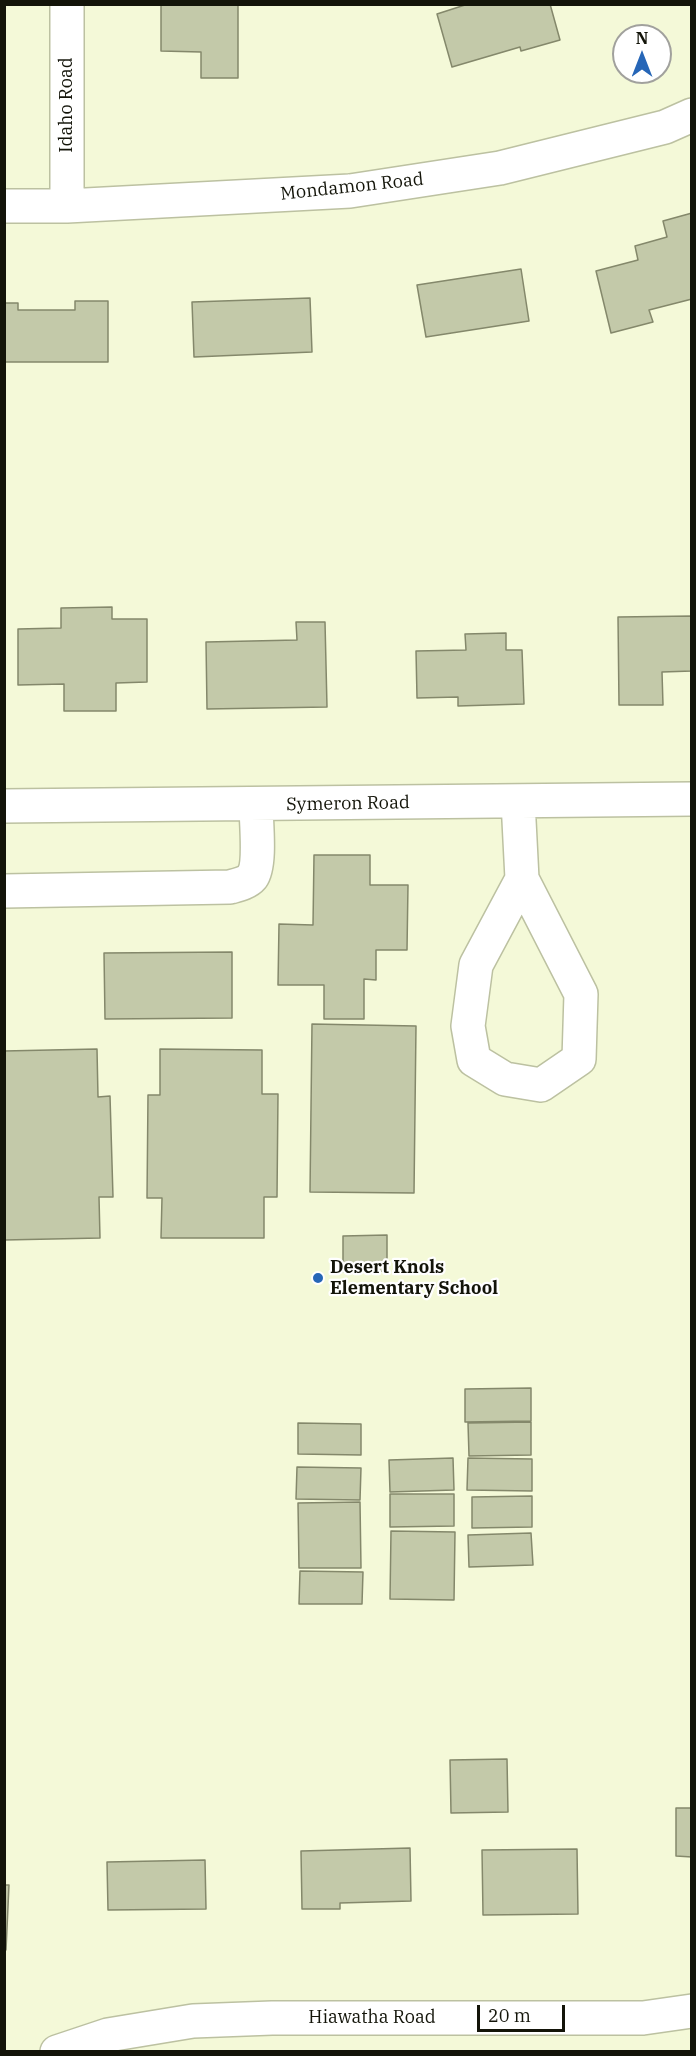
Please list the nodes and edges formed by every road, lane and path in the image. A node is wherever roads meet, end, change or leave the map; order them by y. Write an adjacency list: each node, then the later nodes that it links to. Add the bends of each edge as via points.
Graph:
1 (67, 4): 4 (street, Idaho Road)
2 (692, 115): 4 (street, Mondamon Road, via 665,127 500,168 350,191)
3 (4, 206): 4 (street, Mondamon Road)
4 (67, 206)
5 (692, 799): 6 (street, Symeron Road)
6 (518, 801): 7 (street, Symeron Road); 9 (street)
7 (256, 805): 8 (street, Symeron Road); 10 (street, via 256,866 252,878 242,883 230,887)
8 (4, 806)
9 (522, 879): 9 (street, via 476,966 468,1026 474,1060 505,1079 541,1085 579,1059 581,994)
10 (4, 891)
11 (692, 2011): 12 (street, Hiawatha Road, via 643,2018 193,2020 108,2035)
12 (57, 2052)

